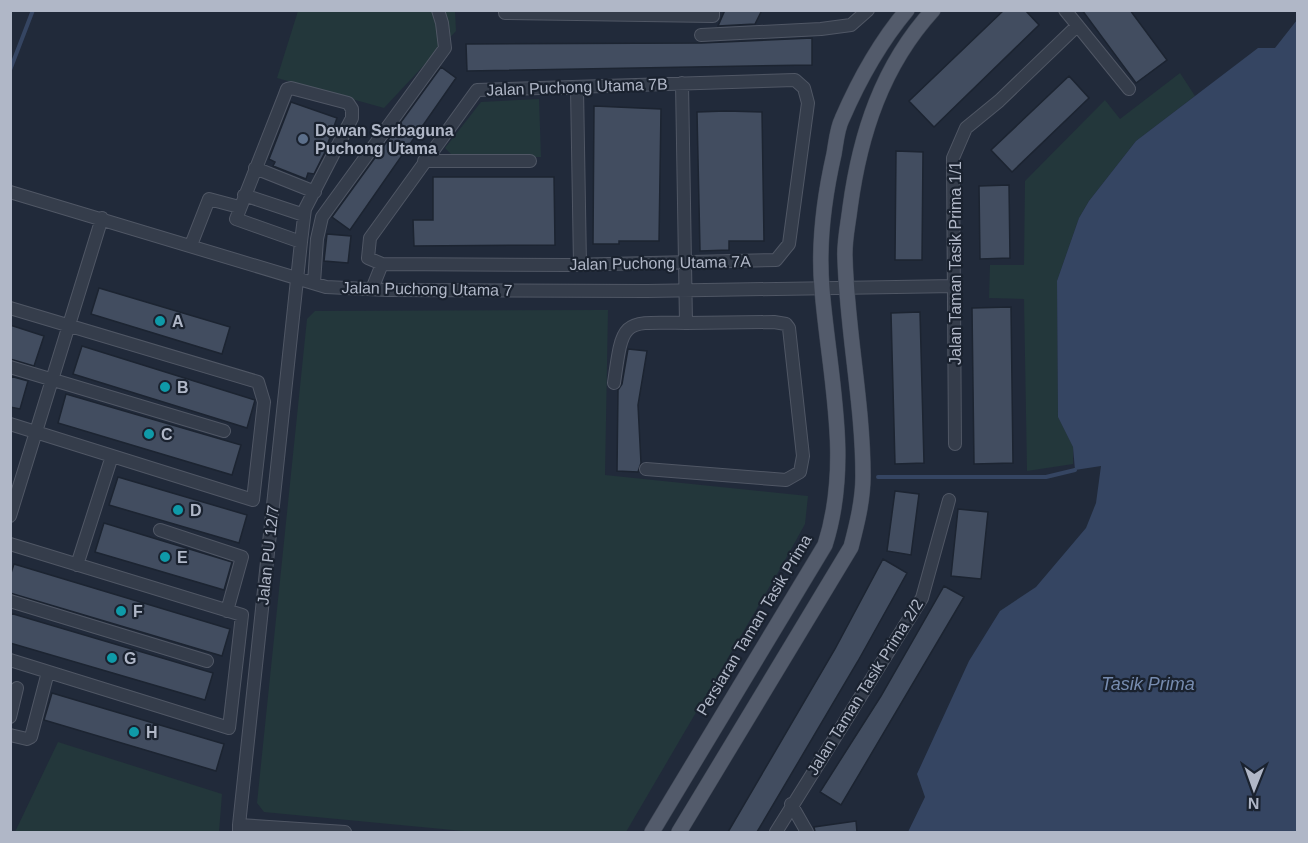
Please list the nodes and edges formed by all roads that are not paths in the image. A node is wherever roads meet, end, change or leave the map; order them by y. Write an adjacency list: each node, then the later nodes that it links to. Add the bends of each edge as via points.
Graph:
1 (438, 10): 29 (street, via 444,48 322,217)
2 (505, 10): 3 (street, via 713,16)
3 (713, 10)
4 (868, 10): 9 (street, via 851,25 841,27)
5 (908, 10): 32 (main road, Persiaran Taman Tasik Prima, via 869,66 841,121 827,186 820,251)
6 (933, 10): 31 (main road, via 887,73 868,120 844,255)
7 (1065, 10): 8 (street)
8 (1077, 26): 12 (street); 30 (street, Jalan Taman Tasik Prima 1/1, via 966,128 953,158)
9 (701, 35)
10 (682, 83): 11 (street, Jalan Puchong Utama 7B); 13 (street, Jalan Puchong Utama 7B, via 795,80 804,88); 25 (street)
11 (577, 88): 14 (street, Jalan Puchong Utama 7B, via 477,90); 27 (street)
12 (1129, 89)
13 (808, 103): 25 (street, Jalan Puchong Utama 7A, via 789,244 776,260)
14 (424, 161): 15 (street); 26 (street, Jalan Puchong Utama 7B, via 370,238 369,258)
15 (530, 161)
16 (255, 168): 18 (street); 18 (street, via 287,89 348,103 352,117); 19 (street)
17 (10, 192): 22 (street, Jalan Puchong Utama 7)
18 (315, 192): 21 (street)
19 (244, 195): 20 (street); 21 (street)
20 (239, 207): 23 (street, via 236,219); 24 (street, via 209,199)
21 (304, 214): 23 (street, Jalan PU 12/7)
22 (102, 218): 24 (street, Jalan Puchong Utama 7); 37 (street)
23 (301, 242): 28 (street, Jalan PU 12/7)
24 (191, 245): 28 (street, Jalan Puchong Utama 7)
25 (684, 262): 27 (street, Jalan Puchong Utama 7A); 34 (street)
26 (382, 264): 27 (street, Jalan Puchong Utama 7A); 33 (street)
27 (580, 265)
28 (297, 278): 29 (street, Jalan Puchong Utama 7); 62 (street, Jalan PU 12/7)
29 (314, 283): 33 (street, Jalan Puchong Utama 7)
30 (955, 286): 31 (street, Jalan Puchong Utama 7); 44 (street, Jalan Taman Tasik Prima 1/1)
31 (847, 287): 32 (street, Jalan Puchong Utama 7); 65 (main road, via 863,476 850,548)
32 (822, 288): 34 (street, Jalan Puchong Utama 7); 64 (main road, Persiaran Taman Tasik Prima, via 838,425 832,522 825,545)
33 (372, 289): 34 (street, Jalan Puchong Utama 7)
34 (685, 290): 36 (street)
35 (10, 308): 37 (street)
36 (686, 323): 40 (street, via 635,324 624,332); 46 (street, via 786,324 802,466 800,472 786,480)
37 (69, 326): 39 (street); 45 (street, via 258,382 264,402 253,501)
38 (10, 367): 39 (street)
39 (52, 381): 42 (street); 43 (street)
40 (614, 383)
41 (10, 424): 43 (street)
42 (224, 431)
43 (36, 432): 45 (street); 47 (street)
44 (955, 444)
45 (112, 456): 52 (street)
46 (646, 469)
47 (15, 485): 49 (street)
48 (949, 500): 61 (street, Jalan Taman Tasik Prima 2/2, via 922,598)
49 (10, 516)
50 (160, 530): 54 (street, via 242,557)
51 (10, 544): 52 (street)
52 (77, 565): 54 (street)
53 (10, 601): 56 (street)
54 (227, 611): 57 (street, via 242,615 229,728)
55 (10, 660): 57 (street)
56 (207, 661)
57 (48, 672): 60 (street, via 31,737)
58 (17, 688): 59 (street)
59 (10, 717)
60 (10, 735)
61 (791, 804): 66 (street, Jalan Taman Tasik Prima 2/2); 67 (street)
62 (239, 829): 63 (street)
63 (345, 832)
64 (652, 832)
65 (679, 832)
66 (776, 832)
67 (807, 832)

